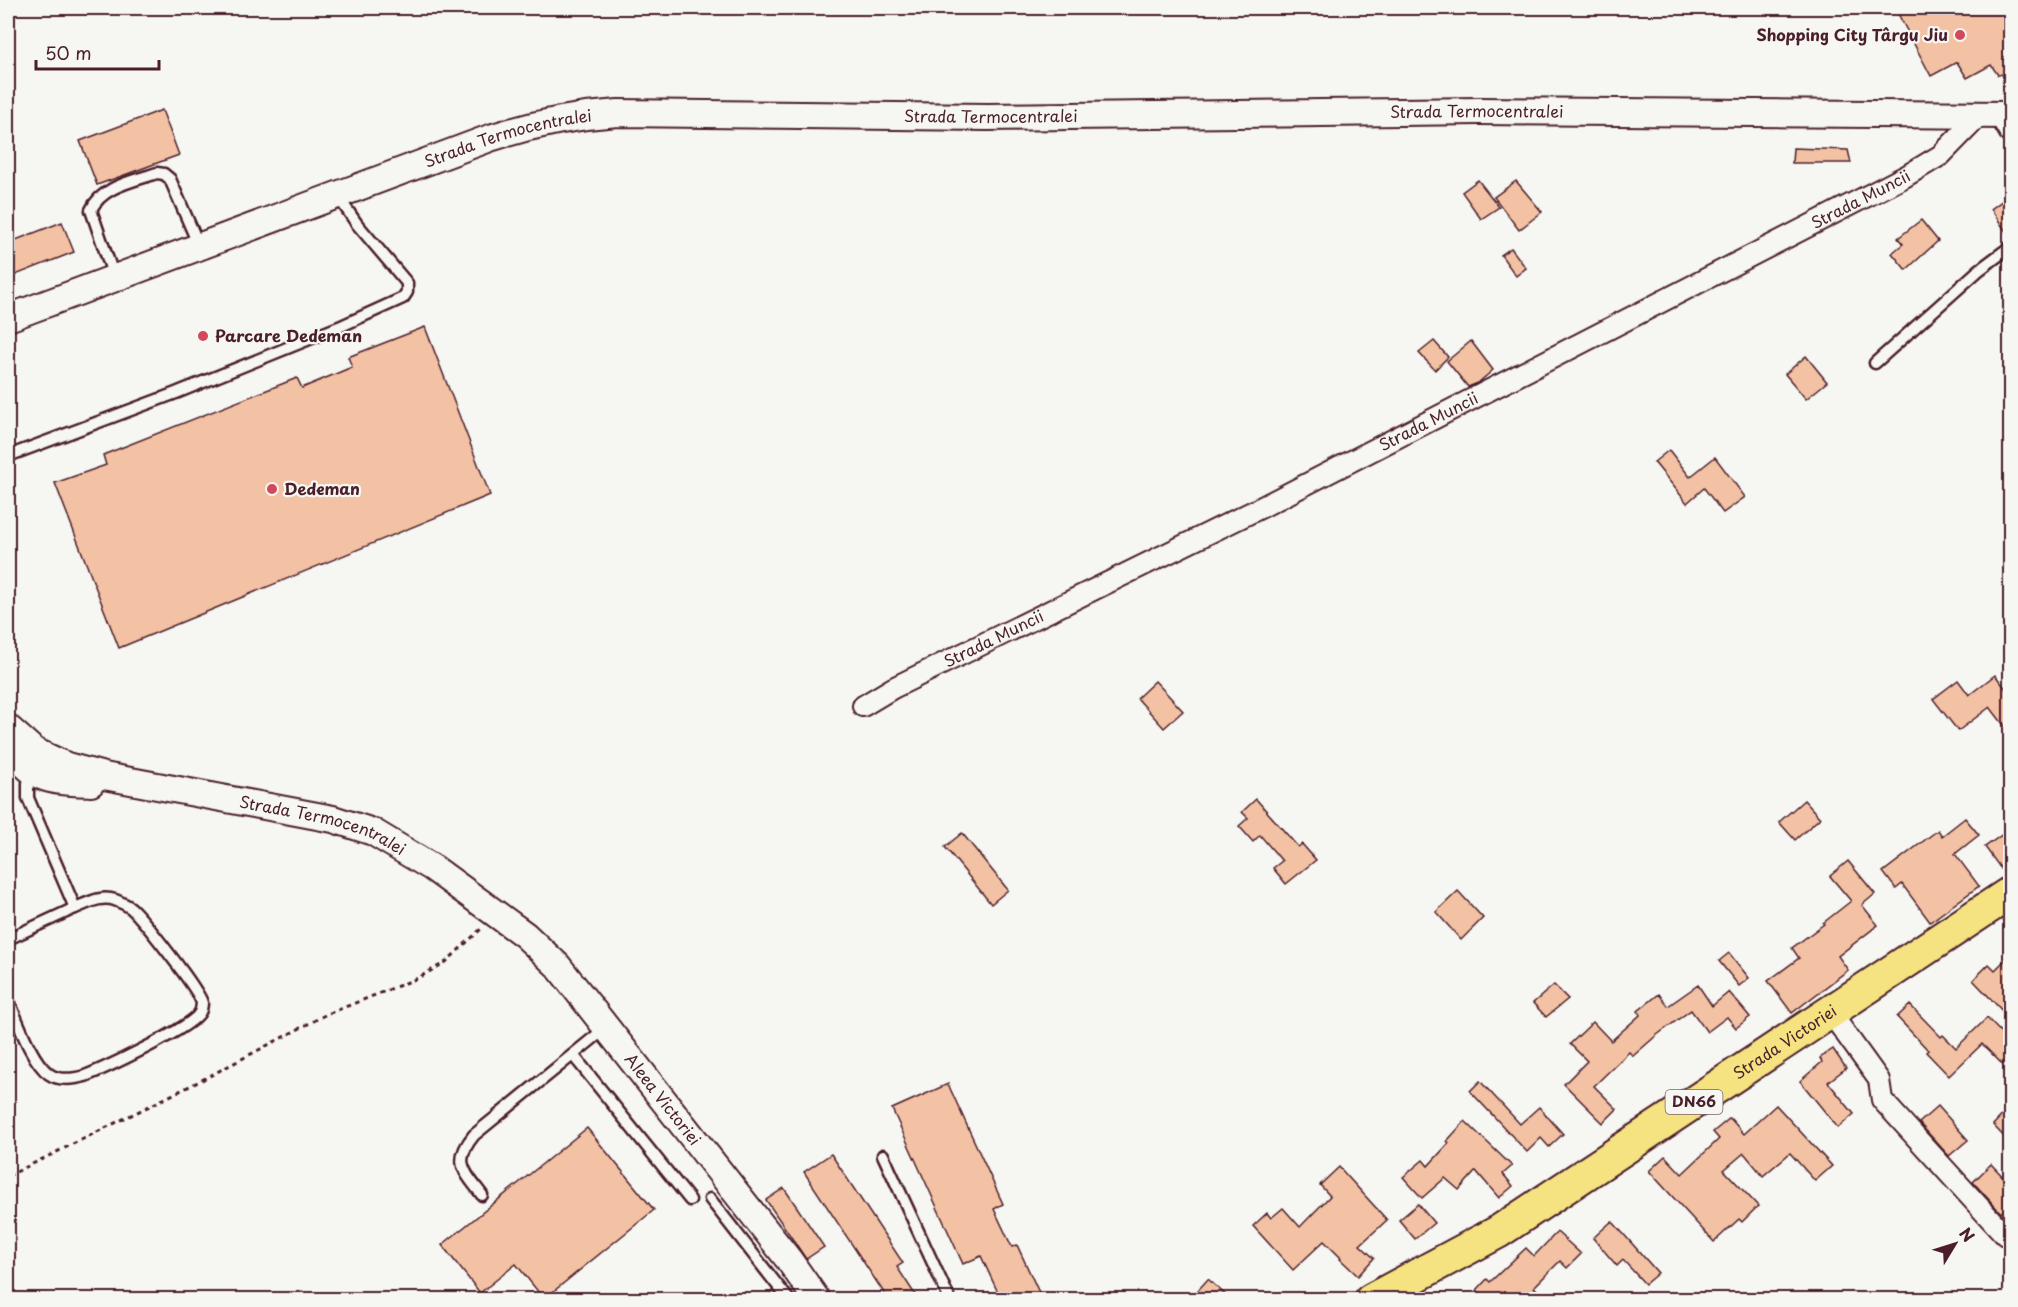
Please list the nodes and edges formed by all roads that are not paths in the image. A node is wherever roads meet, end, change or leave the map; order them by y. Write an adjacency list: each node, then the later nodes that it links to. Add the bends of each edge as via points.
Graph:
1 (2000, 120): 2 (street, Strada Termocentralei, via 1479,111 988,117 618,113 564,118 519,128); 9 (street, Strada Muncii, via 1906,176 1262,507)
2 (337, 195): 3 (street, Strada Termocentralei); 8 (lane, via 407,284 403,298 176,393)
3 (199, 246): 5 (street, Strada Termocentralei); 5 (lane, via 170,178 157,173 116,188 95,200 91,210)
4 (2010, 247): 7 (lane)
5 (114, 278): 6 (street, Strada Termocentralei)
6 (8, 318)
7 (1875, 363)
8 (8, 456)
9 (863, 706)
10 (8, 728): 13 (street, Strada Termocentralei, via 50,760)
11 (8, 740): 12 (street, via 18,759)
12 (32, 772): 13 (street, Strada Termocentralei, via 53,781); 15 (lane, via 28,798)
13 (134, 782): 16 (street, Strada Termocentralei, via 353,824 413,854)
14 (2010, 893): 19 (main road, Strada Victoriei / DN66)
15 (75, 908): 17 (lane); 18 (lane, via 97,899 113,899 130,907 196,991 202,1004 200,1013 192,1022 159,1040 84,1076 63,1079 50,1075 41,1066)
16 (495, 913): 20 (street, Aleea Victoriei, via 558,966)
17 (8, 939)
18 (8, 999)
19 (1830, 1012): 26 (street, via 1879,1080 1882,1100); 30 (main road, Strada Victoriei / DN66, via 1498,1232)
20 (607, 1027): 21 (lane); 28 (street, Aleea Victoriei)
21 (573, 1054): 23 (lane, via 464,1147 460,1160 464,1171); 25 (lane)
22 (883, 1155): 29 (lane)
23 (482, 1195)
24 (710, 1199): 27 (lane)
25 (690, 1200)
26 (2005, 1235)
27 (789, 1299)
28 (818, 1299)
29 (950, 1299)
30 (1371, 1299)

